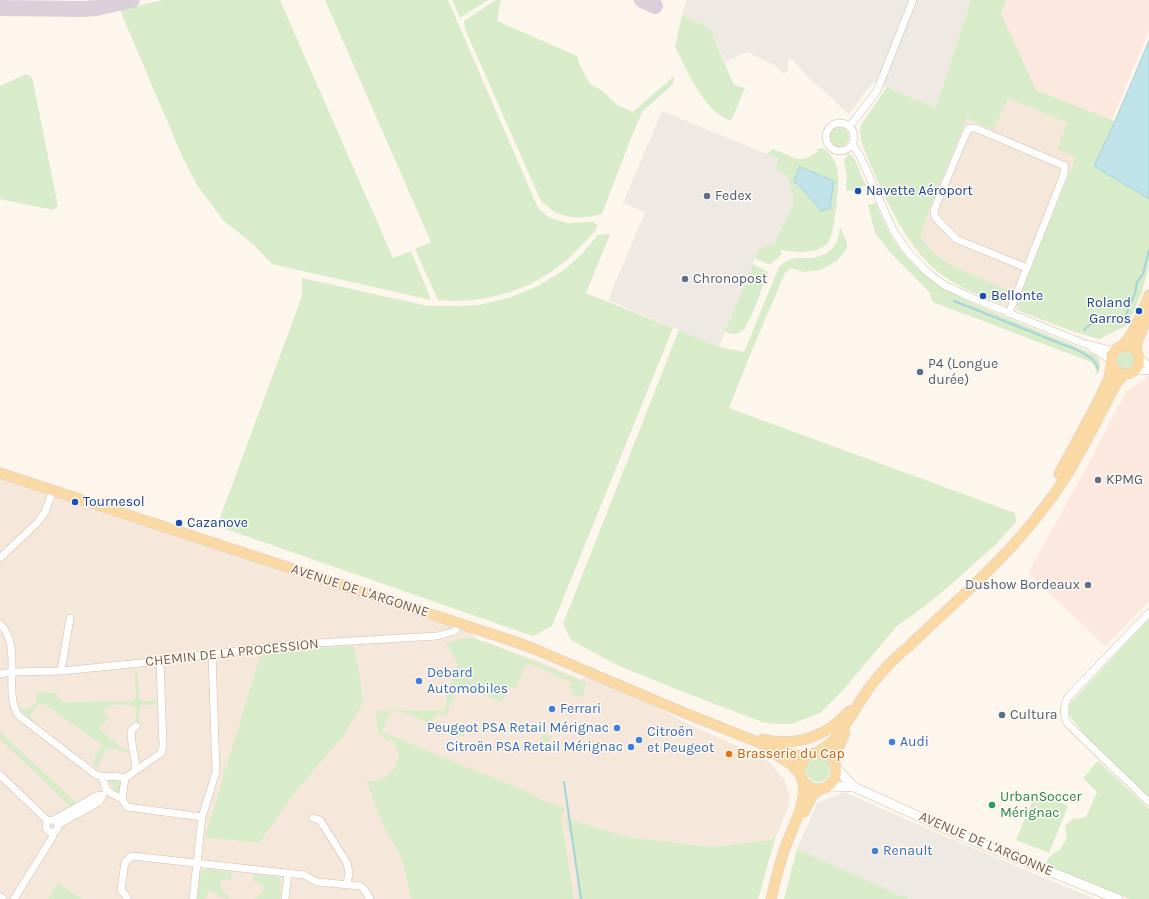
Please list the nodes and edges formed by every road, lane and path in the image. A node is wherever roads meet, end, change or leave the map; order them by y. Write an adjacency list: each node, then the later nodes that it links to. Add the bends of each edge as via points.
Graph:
1 (913, 0): 2 (street, via 876,91)
2 (849, 127): 3 (street, via 853,135); 3 (street, via 842,123 831,126 826,133 826,141 831,148 838,151)
3 (852, 144): 6 (street, via 860,156 893,230 907,251 944,285)
4 (1027, 268): 4 (street, via 1065,166 970,128 934,210 935,217 956,239); 6 (street)
5 (1149, 295): 9 (main road, via 1136,326)
6 (1009, 313): 8 (street)
7 (1149, 314): 10 (main road, via 1138,340)
8 (1085, 344): 9 (street, via 1106,349); 11 (street)
9 (1118, 347): 10 (main road, via 1130,346); 11 (main road, via 1111,356)
10 (1138, 354): 12 (street); 14 (main road, via 1139,364)
11 (1111, 362): 14 (main road, via 1117,372); 17 (main road, via 1109,378 1095,408)
12 (1149, 366)
13 (1149, 371): 14 (street)
14 (1130, 372): 17 (main road, via 1117,382 1061,484)
15 (0, 473): 16 (main road, AVENUE DE L'ARGONNE)
16 (53, 490): 18 (street, via 45,512 37,523); 21 (main road, AVENUE DE L'ARGONNE)
17 (1026, 529): 23 (main road, via 991,570)
18 (0, 558)
19 (1149, 613): 44 (street, via 1068,697 1063,712 1068,724)
20 (70, 618): 27 (street)
21 (460, 623): 24 (street, CHEMIN DE LA PROCESSION, via 455,631 437,636 283,644); 30 (main road, AVENUE DE L'ARGONNE, via 532,648)
22 (0, 624): 28 (street, via 6,629 9,638)
23 (909, 646): 25 (main road); 34 (main road, via 855,716 835,755)
24 (212, 654): 26 (street, CHEMIN DE LA PROCESSION); 45 (street, via 216,772)
25 (896, 657): 32 (main road, via 876,675 846,714 834,725 813,737 798,742 783,742); 33 (main road, via 869,688 835,739)
26 (160, 661): 27 (street, CHEMIN DE LA PROCESSION); 35 (street, via 163,746 161,753)
27 (61, 671): 28 (street, CHEMIN DE LA PROCESSION)
28 (12, 672): 29 (street, CHEMIN DE LA PROCESSION); 37 (street, via 13,704 18,715)
29 (0, 674)
30 (713, 725): 32 (main road, AVENUE DE L'ARGONNE); 39 (main road, AVENUE DE L'ARGONNE, via 782,758 791,764)
31 (136, 726): 35 (street, via 131,731 131,747 135,753)
32 (728, 730): 33 (main road, AVENUE DE L'ARGONNE, via 785,753)
33 (812, 754): 34 (main road, via 827,755); 39 (main road, via 802,764)
34 (835, 766): 40 (main road, via 835,778); 41 (main road)
35 (136, 769): 38 (street)
36 (0, 775): 47 (street)
37 (102, 777): 38 (street); 42 (street)
38 (125, 778): 43 (street)
39 (802, 778): 40 (main road, via 810,787); 52 (main road, via 802,803 784,849)
40 (824, 787): 41 (main road); 52 (main road, via 812,796 806,806)
41 (854, 787): 61 (main road, AVENUE DE L'ARGONNE, via 962,836)
42 (105, 793): 43 (street); 47 (street, via 99,802)
43 (122, 799): 45 (street, via 127,807)
44 (1149, 802)
45 (202, 817): 49 (street)
46 (314, 818): 51 (street, via 320,820 347,863)
47 (53, 822): 48 (street, via 57,829); 48 (street, via 46,824 46,828)
48 (54, 832): 56 (street)
49 (197, 863): 50 (street); 54 (street, via 132,856 125,862 121,890); 57 (street)
50 (288, 873): 51 (street, via 304,874 318,882); 58 (street)
51 (347, 884): 59 (street, via 360,886)
52 (775, 885): 60 (main road)
53 (0, 897): 55 (street)
54 (127, 897)
55 (3, 899)
56 (14, 899)
57 (193, 899)
58 (285, 899)
59 (370, 899)
60 (771, 899)
61 (1118, 899)

